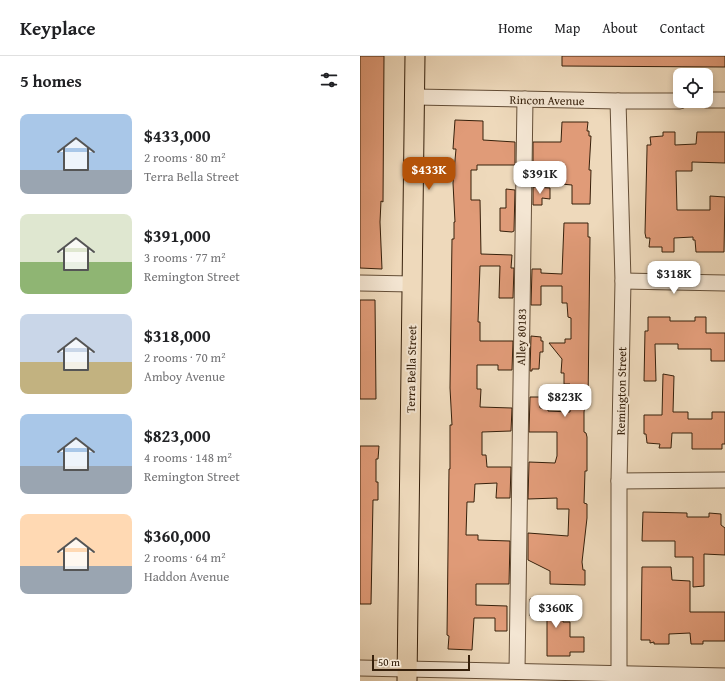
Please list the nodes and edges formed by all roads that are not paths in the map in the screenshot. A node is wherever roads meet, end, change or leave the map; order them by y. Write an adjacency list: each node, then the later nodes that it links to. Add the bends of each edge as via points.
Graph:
1 (415, 56): 2 (main road, Terra Bella Street)
2 (415, 97): 3 (street, Rincon Avenue); 11 (main road, Terra Bella Street)
3 (525, 99): 6 (street, Rincon Avenue); 15 (street, Alley 80183)
4 (713, 100): 5 (street)
5 (725, 100)
6 (618, 101): 7 (street, Rincon Avenue); 8 (street, Remington Street)
7 (673, 101)
8 (623, 281): 10 (street); 13 (street, Remington Street)
9 (360, 283): 11 (street)
10 (725, 283)
11 (412, 284): 16 (main road, Terra Bella Street)
12 (725, 480): 13 (street)
13 (619, 481): 18 (street, Remington Street)
14 (360, 668): 16 (street)
15 (517, 671): 16 (street); 18 (street)
16 (407, 675)
17 (725, 676): 18 (street)
18 (619, 678)

